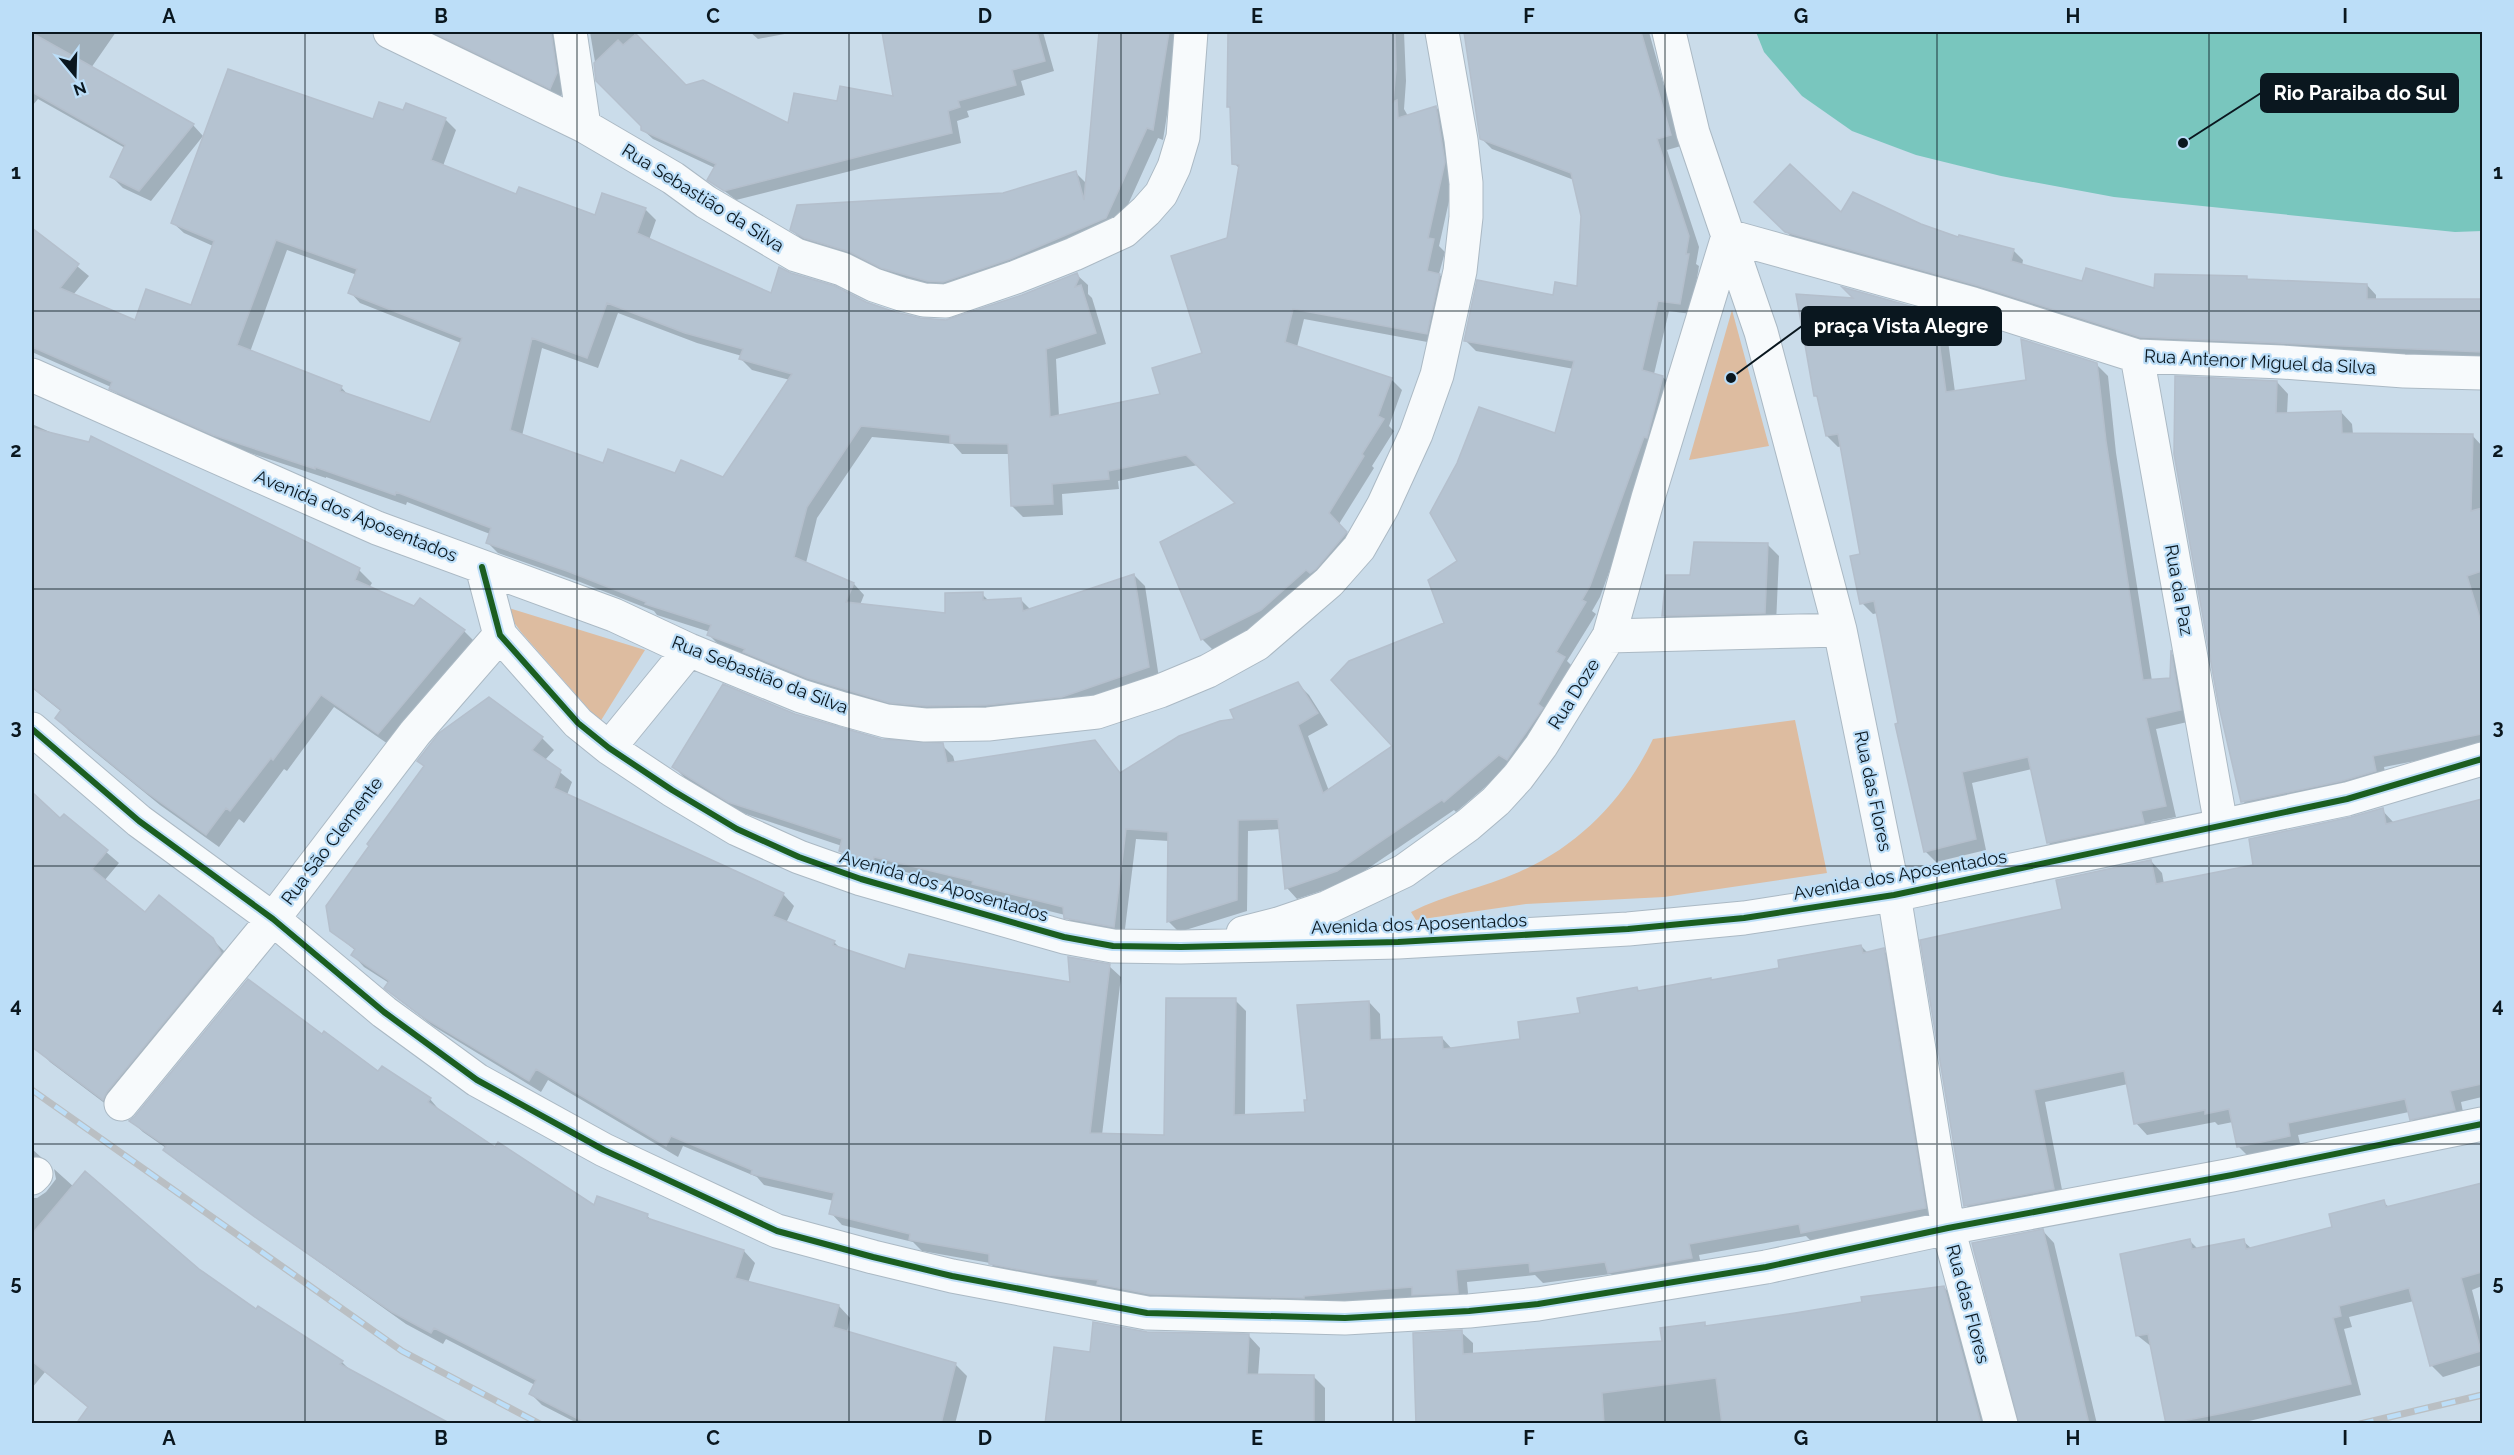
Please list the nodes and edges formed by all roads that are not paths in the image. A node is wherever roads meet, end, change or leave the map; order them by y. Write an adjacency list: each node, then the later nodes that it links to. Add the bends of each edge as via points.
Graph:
1 (390, 32): 6 (street, Rua Sebastião da Silva)
2 (570, 32): 6 (street)
3 (1191, 32): 6 (street, Rua Sebastião da Silva, via 1183,137 1161,194 1146,212 1124,231 1066,258 946,301 901,294 796,255)
4 (1442, 32): 15 (street, Rua Sebastião da Silva, via 1461,140 1466,218 1460,272 1437,375 1401,470 1359,548 1329,582 1257,644 1208,671 1097,712 988,724 925,725 886,721 843,710)
5 (1669, 32): 7 (street, via 1693,133)
6 (584, 126)
7 (1728, 236): 8 (street, Rua Antenor Miguel da Silva, via 1973,304); 12 (street, Rua das Flores, via 1761,332); 14 (street, Rua Doze)
8 (2137, 356): 9 (street, Rua Antenor Miguel da Silva); 19 (street, Rua da Paz)
9 (2482, 373)
10 (32, 375): 11 (street, Avenida dos Aposentados, via 377,528)
11 (482, 567): 13 (street, Avenida dos Aposentados); 15 (street, Rua Sebastião da Silva, via 614,615)
12 (1840, 630): 14 (street); 20 (street, Rua das Flores)
13 (500, 635): 17 (street, Avenida dos Aposentados, via 578,723); 21 (street, Rua São Clemente, via 416,733)
14 (1609, 636): 22 (street, Rua Doze, via 1560,718 1518,777 1496,801 1440,846 1404,871 1328,907 1278,924)
15 (689, 650): 17 (street)
16 (32, 729): 21 (street, via 139,820)
17 (609, 748): 22 (street, Avenida dos Aposentados, via 737,829 861,879 1064,937 1113,946)
18 (2482, 759): 19 (street, Avenida dos Aposentados, via 2346,799)
19 (2221, 825): 20 (street, Avenida dos Aposentados)
20 (1894, 895): 22 (street, Avenida dos Aposentados, via 1744,918 1628,929 1398,942); 25 (street, Rua das Flores)
21 (273, 919): 23 (street, Rua São Clemente); 25 (street, via 384,1012 477,1080 604,1150 777,1231 952,1276 1074,1300 1148,1313 1230,1317 1345,1318 1469,1311 1767,1267)
22 (1181, 947)
23 (121, 1104)
24 (2482, 1124): 25 (street)
25 (1948, 1228): 26 (street, Rua das Flores)
26 (2001, 1424)

